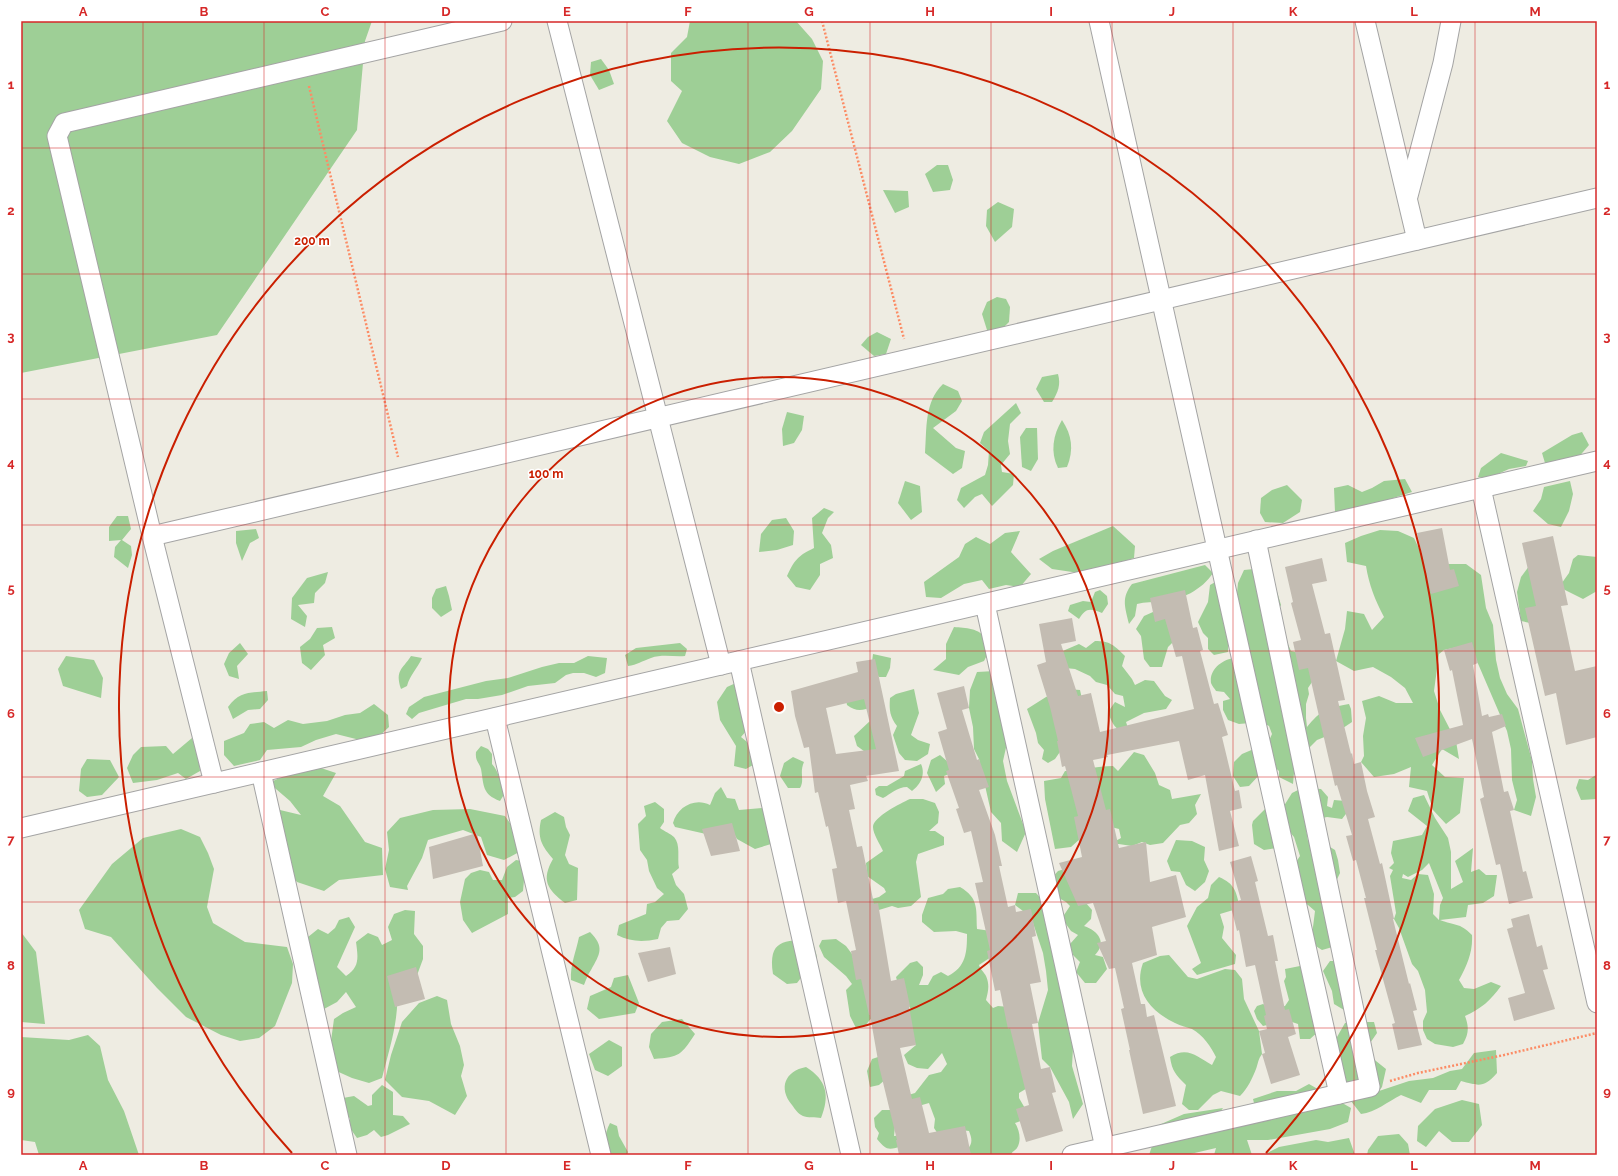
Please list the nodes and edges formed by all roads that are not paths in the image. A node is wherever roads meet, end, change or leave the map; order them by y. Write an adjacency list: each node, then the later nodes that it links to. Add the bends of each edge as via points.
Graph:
1 (502, 21): 13 (street, via 64,123 56,136)
2 (557, 21): 10 (street)
3 (1099, 21): 9 (street)
4 (1365, 21): 7 (street)
5 (1451, 21): 7 (street)
6 (1597, 198): 8 (street)
7 (1407, 199): 8 (street)
8 (1417, 240): 9 (street)
9 (1161, 300): 10 (street); 15 (street)
10 (658, 417): 13 (street); 17 (street)
11 (1597, 461): 12 (street)
12 (1481, 488): 14 (street); 22 (street)
13 (152, 536): 20 (street)
14 (1256, 540): 15 (street); 23 (street, via 1370,1087)
15 (1218, 550): 16 (street); 23 (street)
16 (985, 604): 17 (street); 24 (street)
17 (730, 663): 18 (street); 27 (street)
18 (495, 718): 19 (street); 26 (street)
19 (261, 772): 20 (street); 25 (street)
20 (214, 783): 21 (street)
21 (21, 828)
22 (1597, 1003)
23 (1339, 1094): 24 (street)
24 (1105, 1148): 28 (street)
25 (347, 1155)
26 (601, 1155)
27 (851, 1155)
28 (1072, 1155)

